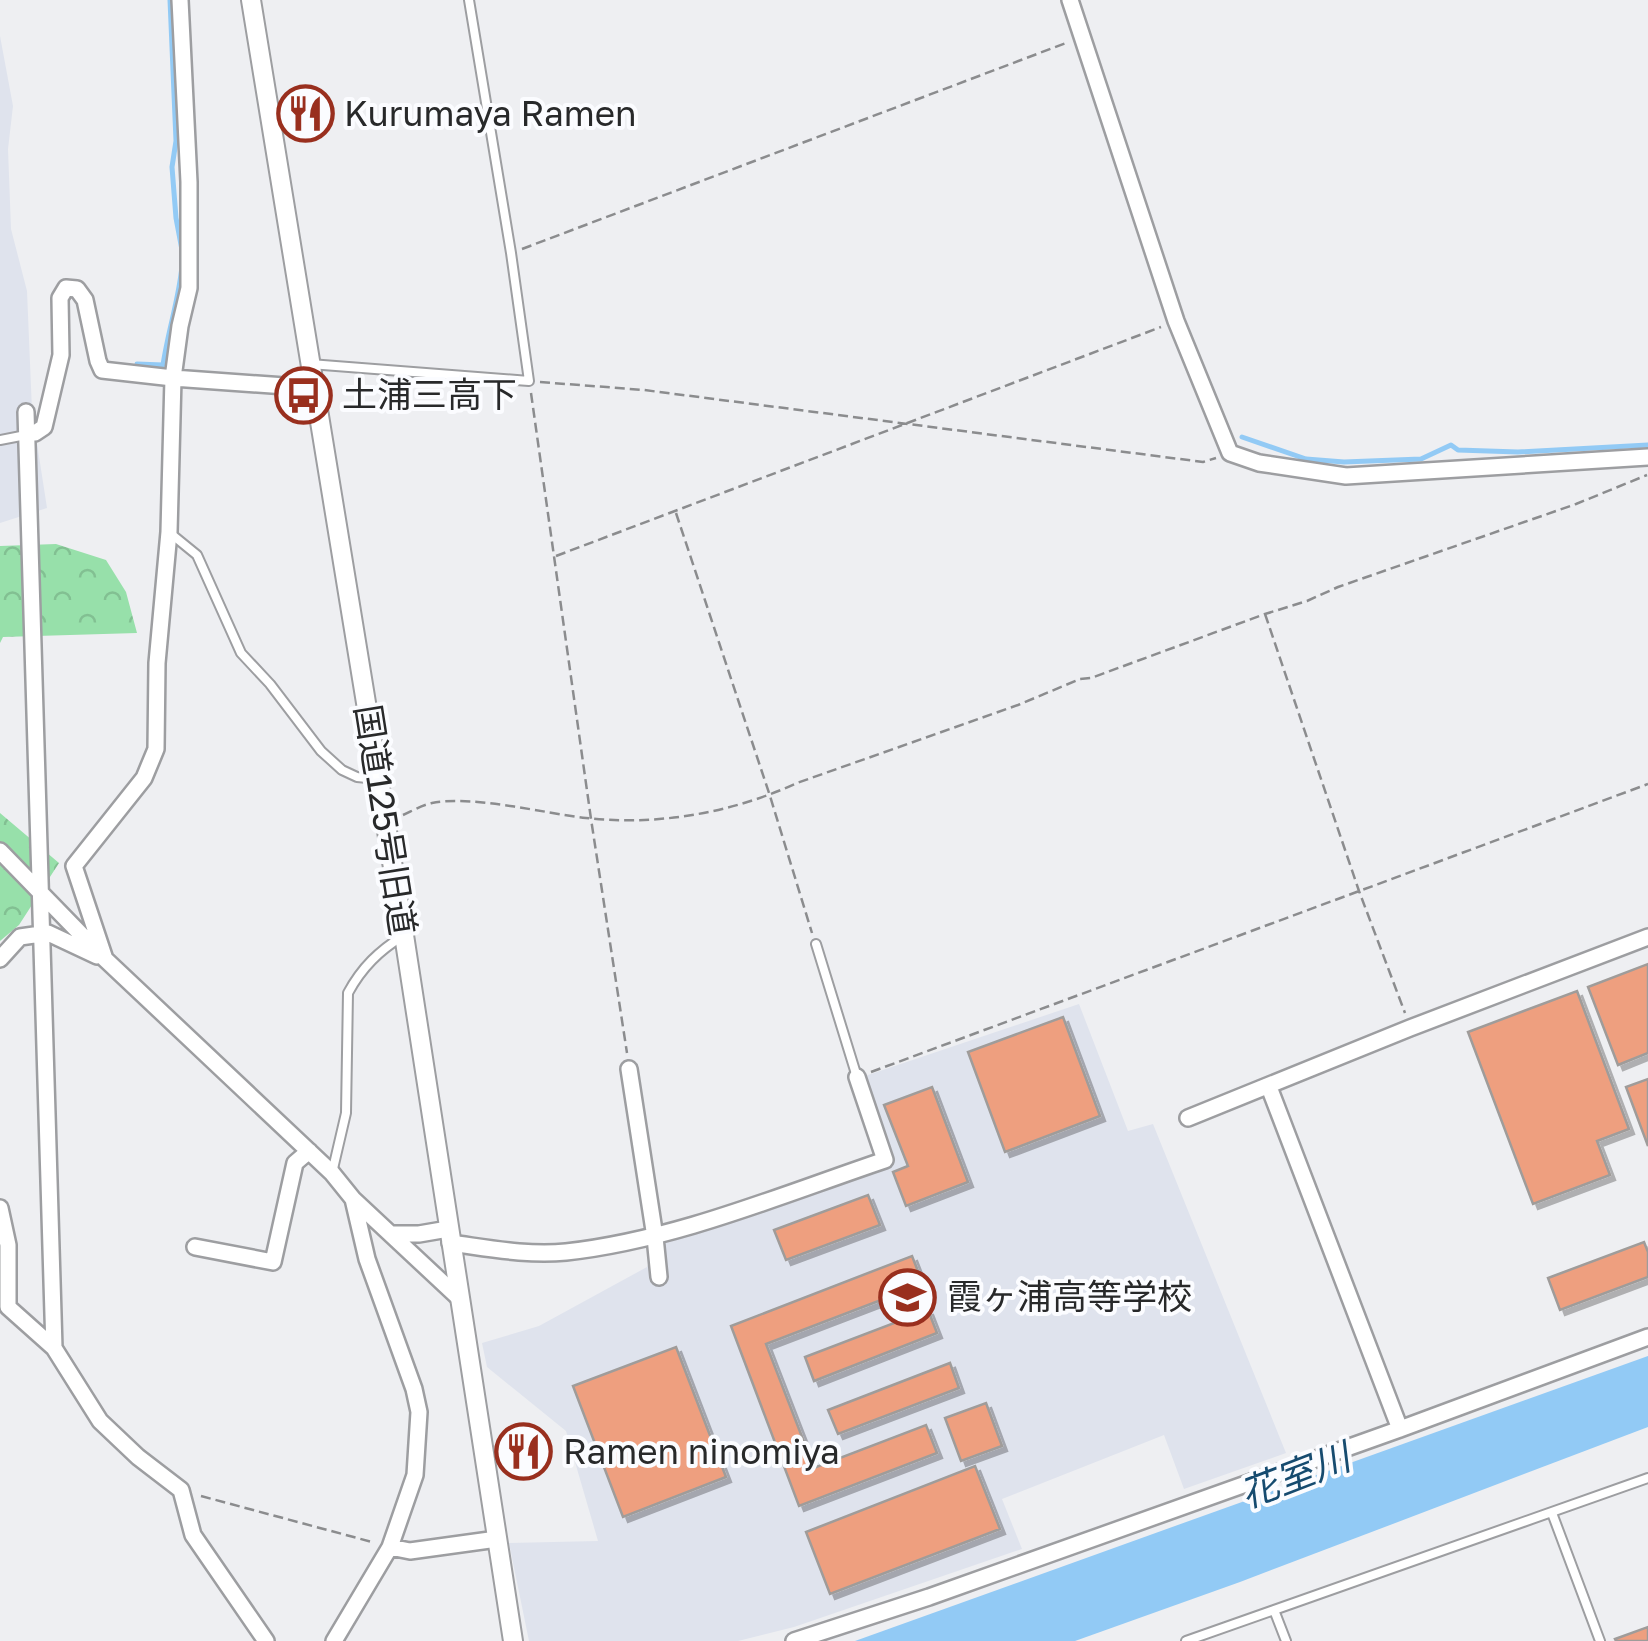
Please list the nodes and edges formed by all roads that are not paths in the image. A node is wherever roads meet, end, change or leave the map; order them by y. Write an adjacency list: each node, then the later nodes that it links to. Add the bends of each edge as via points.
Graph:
1 (180, 0): 6 (street, via 189,288)
2 (251, 0): 5 (street, 国道125号旧道)
3 (469, 0): 5 (lane, via 529,381)
4 (1070, 0): 11 (street, via 1176,321 1230,453 1346,476)
5 (310, 364): 7 (street, 国道125号旧道)
6 (173, 378): 7 (street); 9 (street, via 102,370 85,300 77,288 66,288 60,298 61,355 44,427); 12 (street)
7 (313, 388): 13 (street, 国道125号旧道)
8 (26, 412): 9 (street)
9 (30, 434): 10 (lane); 15 (street)
10 (0, 440)
11 (1648, 457)
12 (169, 532): 13 (lane, via 198,554 241,653 321,751 342,770); 21 (street, via 156,663 156,749 144,778 74,866)
13 (378, 779): 17 (street, 国道125号旧道)
14 (0, 851): 15 (street)
15 (40, 892): 16 (street); 21 (street)
16 (41, 934): 20 (street, via 20,938); 21 (street); 37 (street)
17 (404, 935): 27 (lane, via 378,952 348,993 346,1113); 31 (street, 国道125号旧道)
18 (1648, 936): 24 (street)
19 (816, 944): 23 (lane)
20 (0, 959)
21 (105, 960): 26 (street)
22 (629, 1069): 32 (street)
23 (857, 1078): 32 (street, via 885,1160)
24 (1269, 1087): 25 (street); 38 (street)
25 (1188, 1118)
26 (309, 1151): 27 (street); 33 (street, via 295,1164 273,1262)
27 (332, 1173): 28 (street)
28 (353, 1199): 30 (street); 42 (street, via 419,1412 415,1475)
29 (0, 1208): 37 (street, via 8,1245 8,1308)
30 (391, 1234): 31 (street); 35 (street)
31 (450, 1236): 32 (street, via 550,1252); 35 (street, 国道125号旧道)
32 (656, 1237): 34 (street)
33 (195, 1247)
34 (659, 1277)
35 (459, 1298): 41 (street, 国道125号旧道)
36 (1648, 1337): 38 (street)
37 (54, 1348): 44 (street, via 100,1421 181,1490 193,1535)
38 (1400, 1429): 47 (street)
39 (1648, 1478): 40 (lane)
40 (1552, 1513): 43 (lane); 50 (lane)
41 (497, 1540): 42 (street, via 410,1551); 46 (street, 国道125号旧道)
42 (390, 1546): 45 (street)
43 (1274, 1610): 48 (lane); 49 (lane)
44 (266, 1641)
45 (334, 1641)
46 (514, 1641)
47 (794, 1641)
48 (1186, 1641)
49 (1286, 1641)
50 (1600, 1641)

